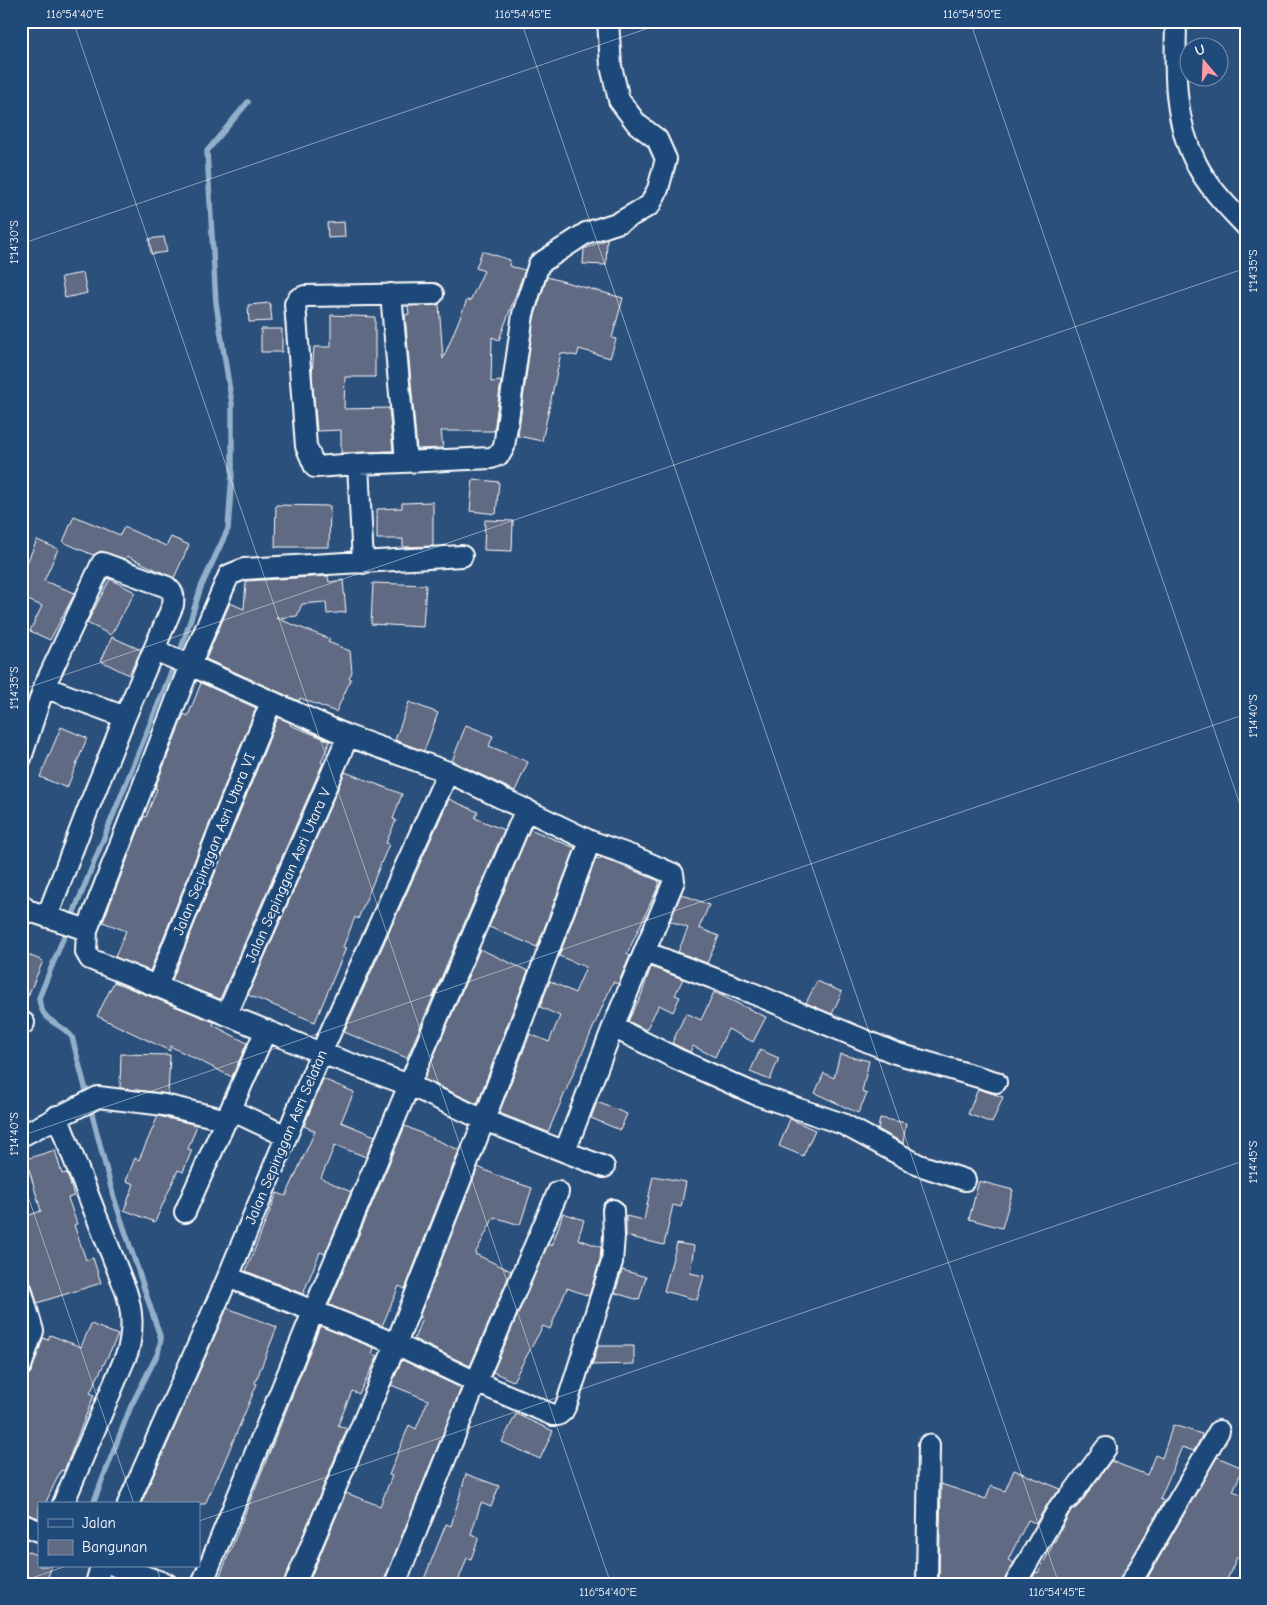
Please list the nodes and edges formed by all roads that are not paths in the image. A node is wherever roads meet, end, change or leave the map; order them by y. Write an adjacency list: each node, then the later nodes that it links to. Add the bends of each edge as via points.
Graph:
1 (608, 21): 6 (street, via 611,66 619,100 637,124 657,139 666,160 658,189 650,204 620,222 586,233 539,264 523,314 504,447 500,454 492,458)
2 (1176, 21): 3 (street, via 1174,79 1181,124 1196,164 1225,204)
3 (1246, 226)
4 (391, 294): 5 (street); 6 (street); 7 (street, via 306,296 295,304 306,446 310,460 315,467)
5 (433, 294)
6 (406, 461): 7 (street)
7 (358, 464): 9 (street)
8 (462, 556): 9 (street)
9 (363, 563): 11 (street, via 274,566 244,569 229,575)
10 (156, 651): 11 (street); 12 (street, via 173,605 173,592 167,586 102,563); 14 (street)
11 (189, 665): 13 (street); 22 (street)
12 (44, 687): 14 (street); 16 (street)
13 (271, 702): 15 (street); 24 (street, Jalan Sepinggan Asri Utara VI)
14 (126, 717): 21 (street)
15 (348, 736): 17 (street); 25 (street, Jalan Sepinggan Asri Utara V)
16 (21, 758)
17 (448, 772): 18 (street); 28 (street, Jalan Sepinggan Asri Selatan)
18 (526, 809): 19 (street); 30 (street)
19 (590, 842): 23 (street, via 673,874 674,881); 33 (street)
20 (21, 904): 21 (street, via 27,910)
21 (47, 917): 22 (street)
22 (87, 930): 24 (street, via 86,952 90,959)
23 (644, 952): 26 (street); 29 (street, via 752,992 895,1053)
24 (157, 986): 25 (street)
25 (227, 1014): 27 (street)
26 (613, 1027): 36 (street); 38 (street, via 755,1094 843,1124 919,1165)
27 (266, 1030): 28 (street); 31 (street)
28 (321, 1053): 30 (street); 35 (street, Jalan Sepinggan Asri Selatan)
29 (996, 1082)
30 (409, 1085): 33 (street); 44 (street)
31 (229, 1115): 32 (street, via 98,1097); 35 (street); 41 (street)
32 (57, 1116): 34 (street); 51 (street, via 126,1291 132,1309 133,1328 128,1351)
33 (484, 1120): 36 (street); 45 (street)
34 (21, 1136)
35 (286, 1136): 42 (street, Jalan Sepinggan Asri Selatan)
36 (565, 1151): 37 (street)
37 (604, 1167)
38 (965, 1180)
39 (558, 1192): 47 (street)
40 (613, 1210): 47 (street, via 612,1262 563,1411 553,1415)
41 (185, 1212)
42 (228, 1276): 44 (street); 52 (street, Jalan Sepinggan Asri Selatan)
43 (21, 1289): 46 (street, via 33,1331)
44 (313, 1312): 45 (street); 59 (street)
45 (396, 1344): 47 (street); 60 (street)
46 (21, 1366)
47 (476, 1382): 61 (street)
48 (1219, 1431): 64 (street)
49 (929, 1445): 62 (street)
50 (1106, 1448): 63 (street, via 1060,1506)
51 (64, 1502)
52 (129, 1502)
53 (21, 1524): 54 (street)
54 (38, 1531)
55 (100, 1568): 57 (street)
56 (121, 1568): 58 (street)
57 (96, 1584)
58 (168, 1584)
59 (202, 1584)
60 (296, 1584)
61 (395, 1584)
62 (927, 1584)
63 (1015, 1584)
64 (1130, 1584)

